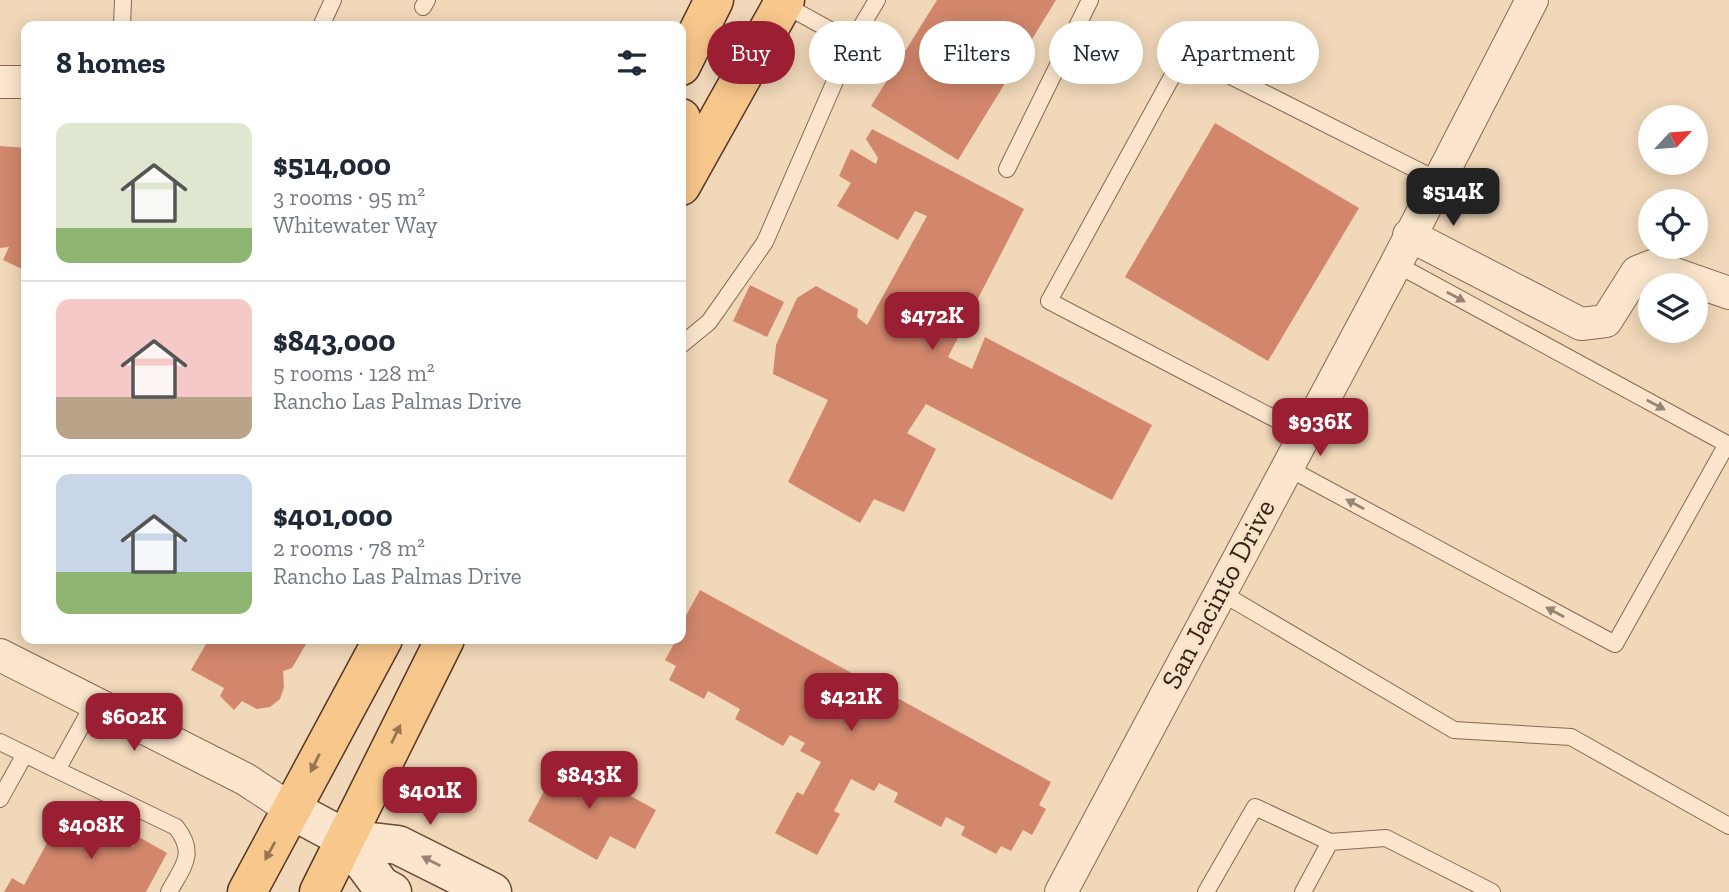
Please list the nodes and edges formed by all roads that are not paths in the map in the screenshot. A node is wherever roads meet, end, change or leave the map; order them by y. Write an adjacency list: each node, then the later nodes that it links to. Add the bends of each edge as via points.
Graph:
1 (123, 0): 8 (lane)
2 (333, 0): 9 (lane)
3 (714, 0): 12 (main road)
4 (877, 0): 11 (lane)
5 (1090, 0): 16 (lane)
6 (1532, 0): 18 (street, San Jacinto Drive)
7 (782, 2): 10 (lane); 17 (main road)
8 (122, 21)
9 (323, 21)
10 (815, 21)
11 (864, 21)
12 (686, 56)
13 (0, 82): 14 (street)
14 (21, 82)
15 (834, 84): 22 (lane, via 765,242 709,322)
16 (1007, 169)
17 (686, 177)
18 (1437, 180): 19 (street, San Jacinto Drive); 23 (lane, via 1185,53 1049,300)
19 (1409, 235): 20 (street, San Jacinto Drive); 21 (street, via 1580,324 1606,321 1637,272 1652,266)
20 (1396, 264): 23 (street, San Jacinto Drive); 24 (lane, one-way to 24, via 1727,444 1615,644)
21 (1729, 293)
22 (686, 341)
23 (1304, 433): 24 (street, San Jacinto Drive)
24 (1286, 467): 25 (street, San Jacinto Drive)
25 (1220, 592): 35 (lane, via 1454,730 1571,737); 43 (street, San Jacinto Drive)
26 (380, 644): 34 (main road, one-way to 34)
27 (443, 644): 36 (main road, one-way to 27)
28 (0, 655): 29 (street)
29 (94, 703): 32 (lane); 34 (street, via 245,779)
30 (0, 742): 31 (lane)
31 (25, 754): 32 (lane); 33 (lane)
32 (57, 770): 38 (lane, via 176,827 186,840 188,856)
33 (0, 799)
34 (292, 810): 36 (street); 39 (main road, one-way to 39)
35 (1729, 827)
36 (346, 839): 40 (main road); 41 (street, via 381,886); 42 (street, one-way to 36, via 398,845)
37 (1330, 842): 44 (lane, via 1255,807); 45 (lane); 46 (lane, via 1386,838)
38 (169, 892)
39 (247, 892)
40 (319, 892)
41 (392, 892)
42 (492, 892)
43 (1061, 892)
44 (1206, 892)
45 (1303, 892)
46 (1492, 892)

